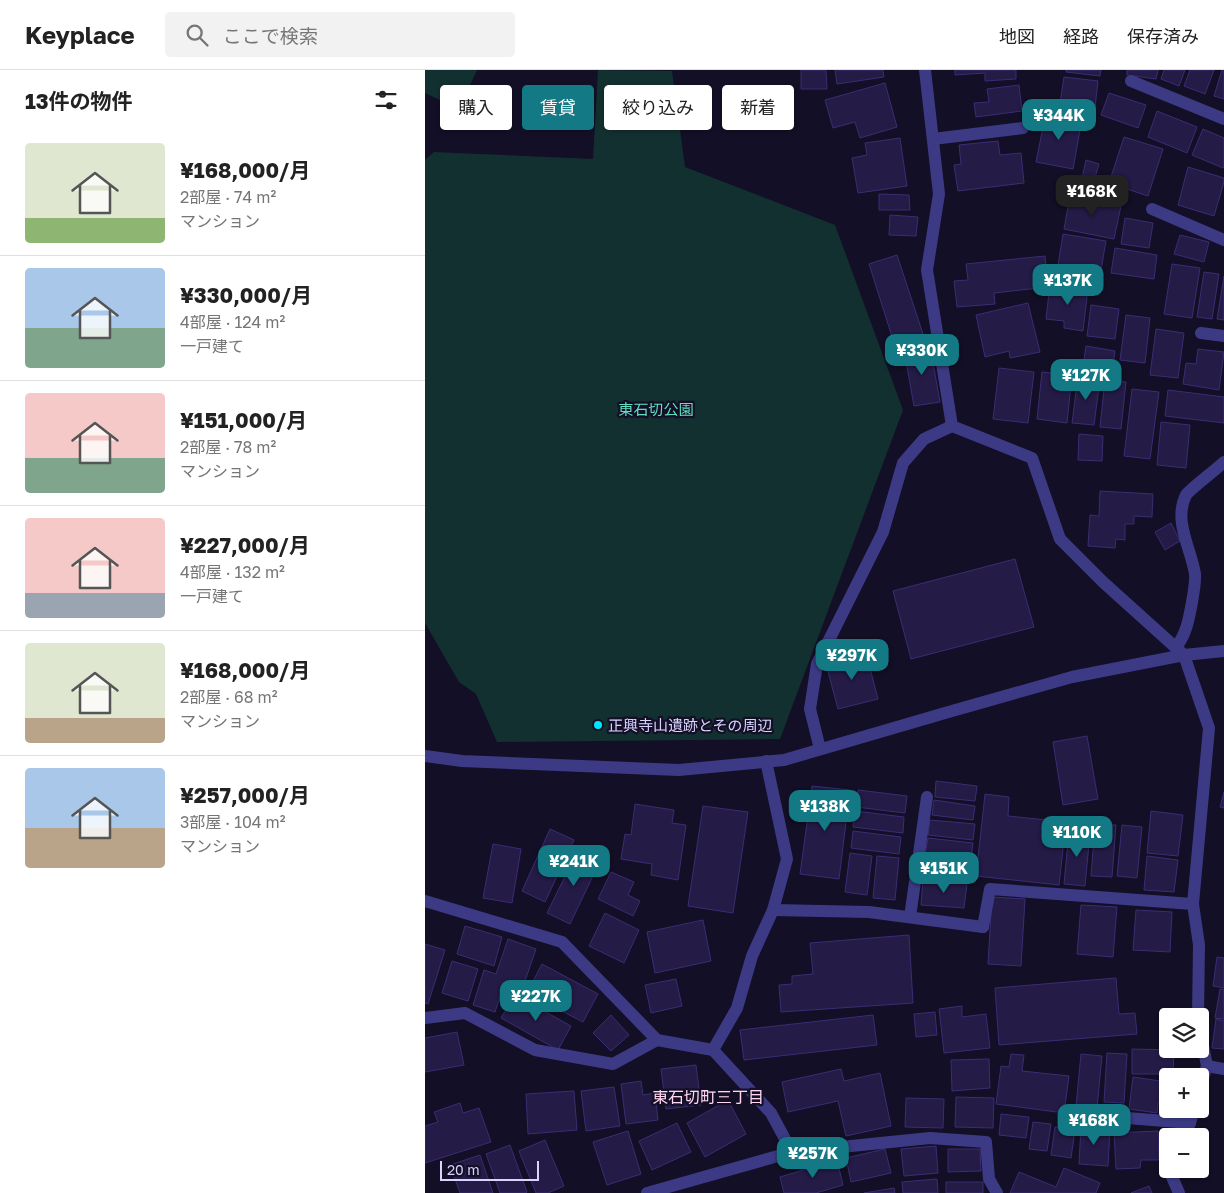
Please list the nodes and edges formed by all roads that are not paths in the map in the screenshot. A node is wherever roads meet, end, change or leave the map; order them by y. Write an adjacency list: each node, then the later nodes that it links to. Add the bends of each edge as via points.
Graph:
1 (925, 70): 5 (street)
2 (1131, 81): 3 (street)
3 (1224, 119)
4 (1023, 128): 5 (street)
5 (933, 139): 10 (street, via 939,194 927,270)
6 (1152, 209): 7 (street)
7 (1224, 240)
8 (1201, 333): 9 (street)
9 (1224, 336)
10 (952, 426): 13 (street, via 1032,458 1060,539); 14 (street, via 924,440 903,463 883,532 817,664 810,709)
11 (1224, 462): 13 (street, via 1187,494 1181,512 1195,576)
12 (1224, 651): 13 (street)
13 (1180, 652): 14 (street, via 1073,677); 19 (street, via 1209,728)
14 (820, 749): 16 (street)
15 (425, 756): 16 (street, via 462,761 679,770)
16 (766, 762): 20 (street, via 787,859)
17 (927, 797): 21 (street)
18 (425, 901): 24 (street, via 562,942)
19 (1193, 904): 21 (street, via 990,889 983,927); 22 (street, via 1199,944)
20 (773, 910): 21 (street, via 869,912); 25 (street, via 751,956 737,1008)
21 (910, 917)
22 (1198, 1008)
23 (425, 1018): 24 (street, via 465,1013 535,1050 613,1064)
24 (657, 1040): 25 (street)
25 (713, 1050): 33 (street, via 771,1113)
26 (1205, 1058): 27 (street)
27 (1207, 1066): 28 (street)
28 (1224, 1069)
29 (1102, 1116): 31 (street)
30 (1191, 1118): 31 (street)
31 (1190, 1123): 32 (street)
32 (1188, 1128)
33 (792, 1152): 35 (street); 36 (street, via 930,1138 986,1142 989,1179)
34 (1172, 1178): 37 (street)
35 (647, 1193)
36 (997, 1193)
37 (1179, 1193)

